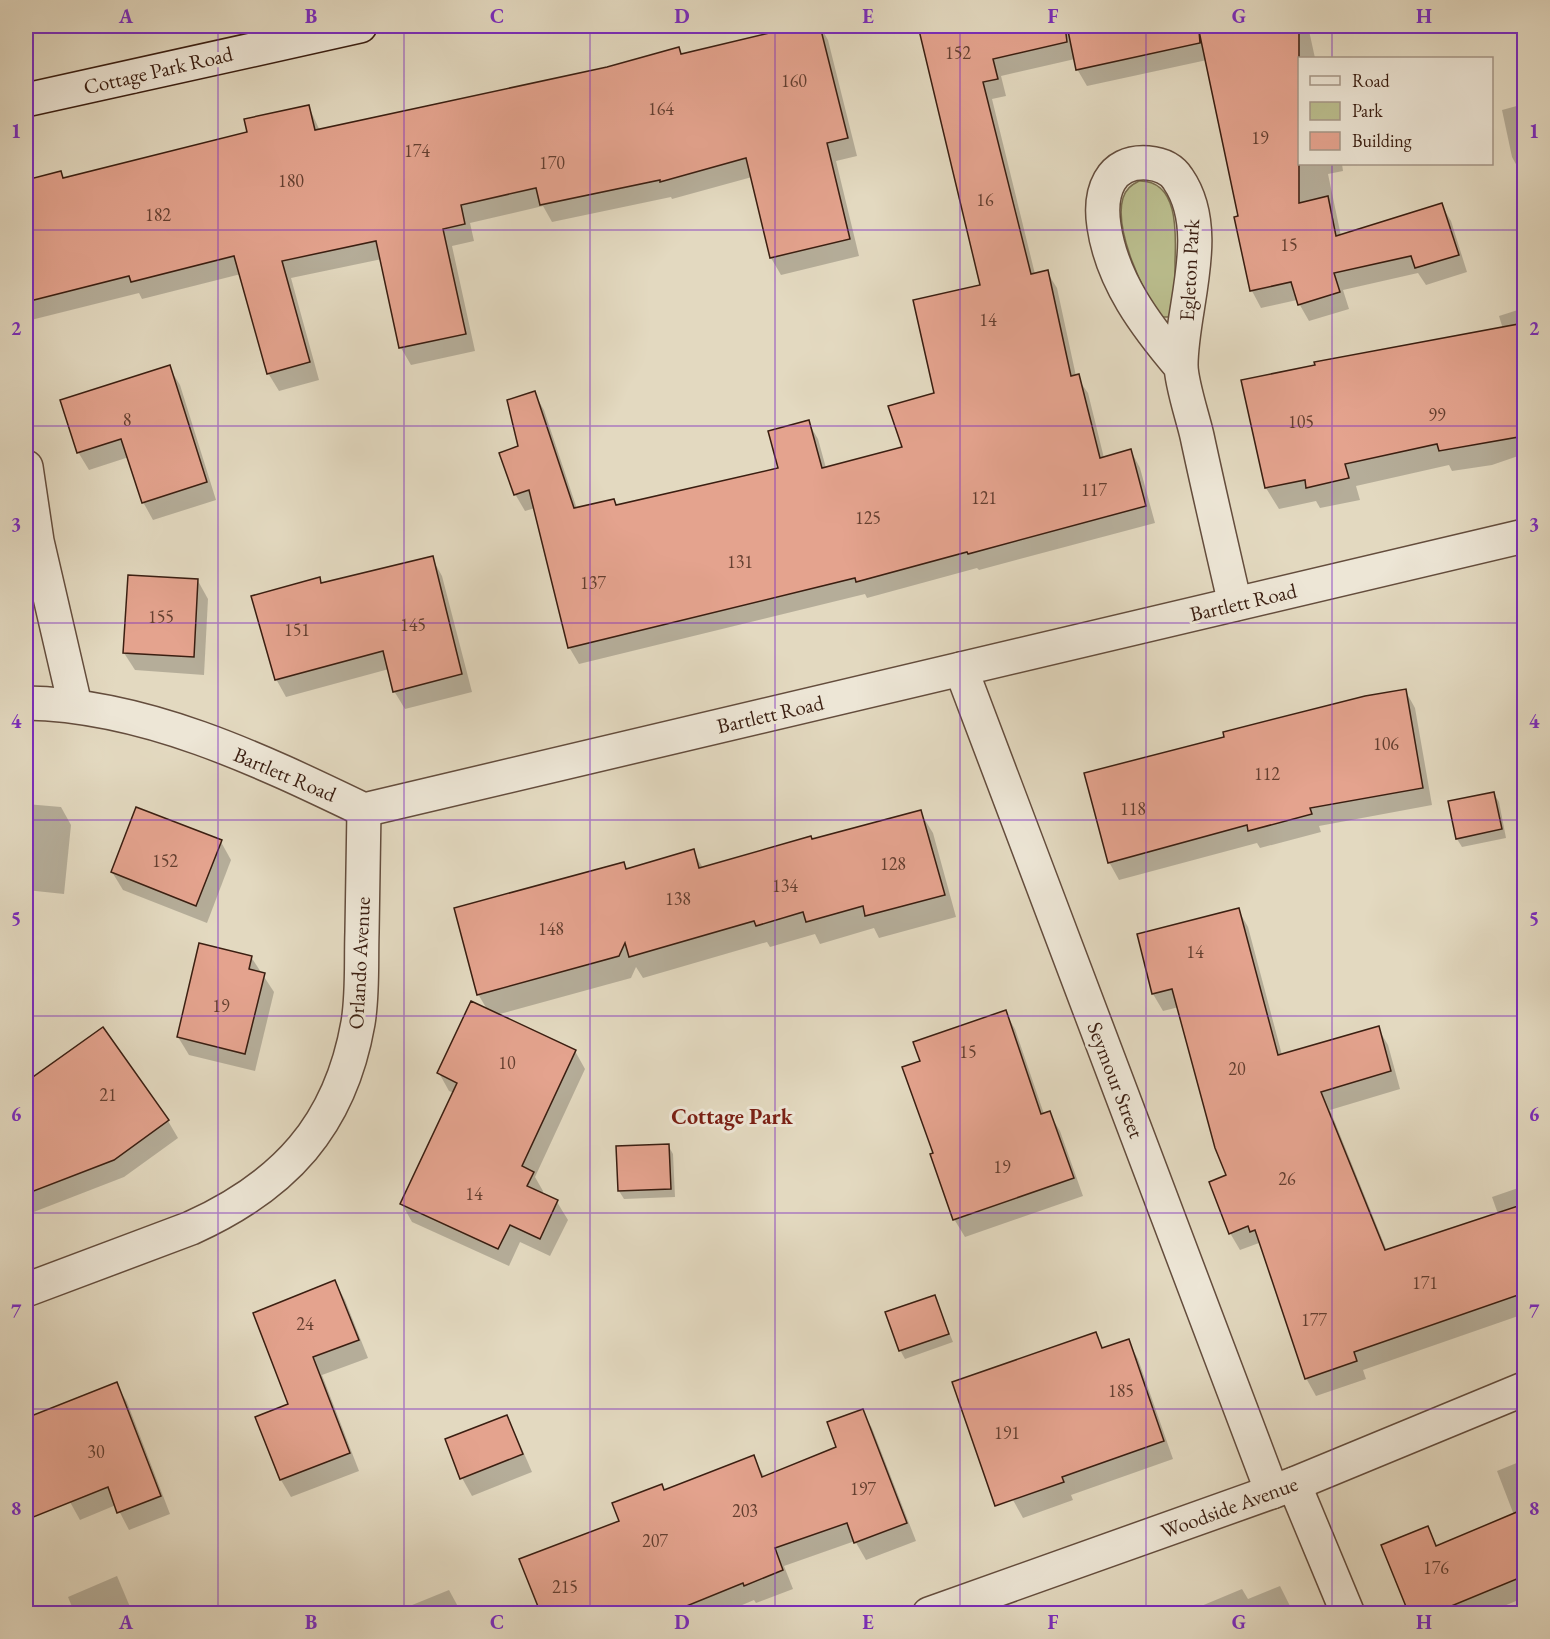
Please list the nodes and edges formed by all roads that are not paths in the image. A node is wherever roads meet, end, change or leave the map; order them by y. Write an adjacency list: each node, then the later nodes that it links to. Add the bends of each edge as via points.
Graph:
1 (360, 26): 2 (street, Cottage Park Road)
2 (26, 100)
3 (1181, 367): 3 (street, Egleton Park, via 1195,244 1192,209 1188,194 1169,169 1151,163 1131,164 1113,175 1107,184 1104,227 1115,265 1134,305); 6 (street, Egleton Park)
4 (26, 467): 9 (street, via 40,552)
5 (1524, 536): 6 (street, Bartlett Road)
6 (1235, 604): 7 (street, Bartlett Road)
7 (961, 669): 10 (street, Bartlett Road); 13 (street, Seymour Street)
8 (26, 703): 9 (street, Bartlett Road)
9 (75, 705): 10 (street, Bartlett Road, via 204,740)
10 (364, 810): 11 (street, Orlando Avenue, via 358,1021 344,1075 318,1128 286,1167 234,1207 191,1228)
11 (26, 1290)
12 (1524, 1389): 13 (street, Woodside Avenue)
13 (1283, 1488): 14 (street, Woodside Avenue); 15 (street, Seymour Street)
14 (929, 1614)
15 (1348, 1614)

